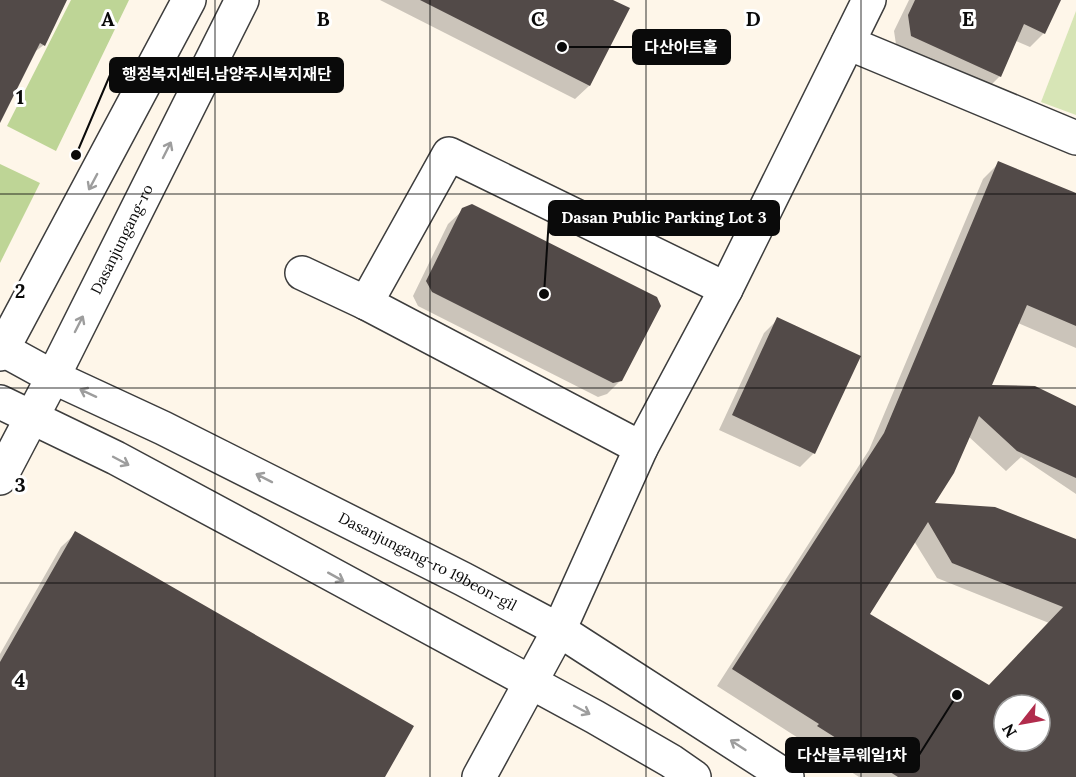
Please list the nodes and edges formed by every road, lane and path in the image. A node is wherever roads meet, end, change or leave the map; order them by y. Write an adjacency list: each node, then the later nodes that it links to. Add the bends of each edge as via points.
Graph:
1 (189, 0): 9 (street, one-way to 9)
2 (242, 0): 10 (street, Dasanjungang-ro, one-way to 2)
3 (869, 0): 4 (street)
4 (848, 43): 5 (street); 7 (street)
5 (1076, 138)
6 (302, 273): 8 (street)
7 (726, 289): 8 (street, via 449,154); 13 (street)
8 (366, 303): 13 (street)
9 (1, 350): 10 (street, Dasanjungang-ro 19beon-gil)
10 (53, 377): 12 (street, Dasanjungang-ro); 15 (street, Dasanjungang-ro 19beon-gil, one-way to 10, via 337,515)
11 (0, 402): 12 (street)
12 (32, 416): 14 (street, Dasanjungang-ro); 16 (street, one-way to 16)
13 (641, 448): 15 (street)
14 (0, 478)
15 (559, 630): 16 (street); 19 (street, Dasanjungang-ro 19beon-gil, one-way to 15)
16 (530, 683): 17 (street); 18 (street, one-way to 18)
17 (479, 777)
18 (694, 777)
19 (787, 777)

